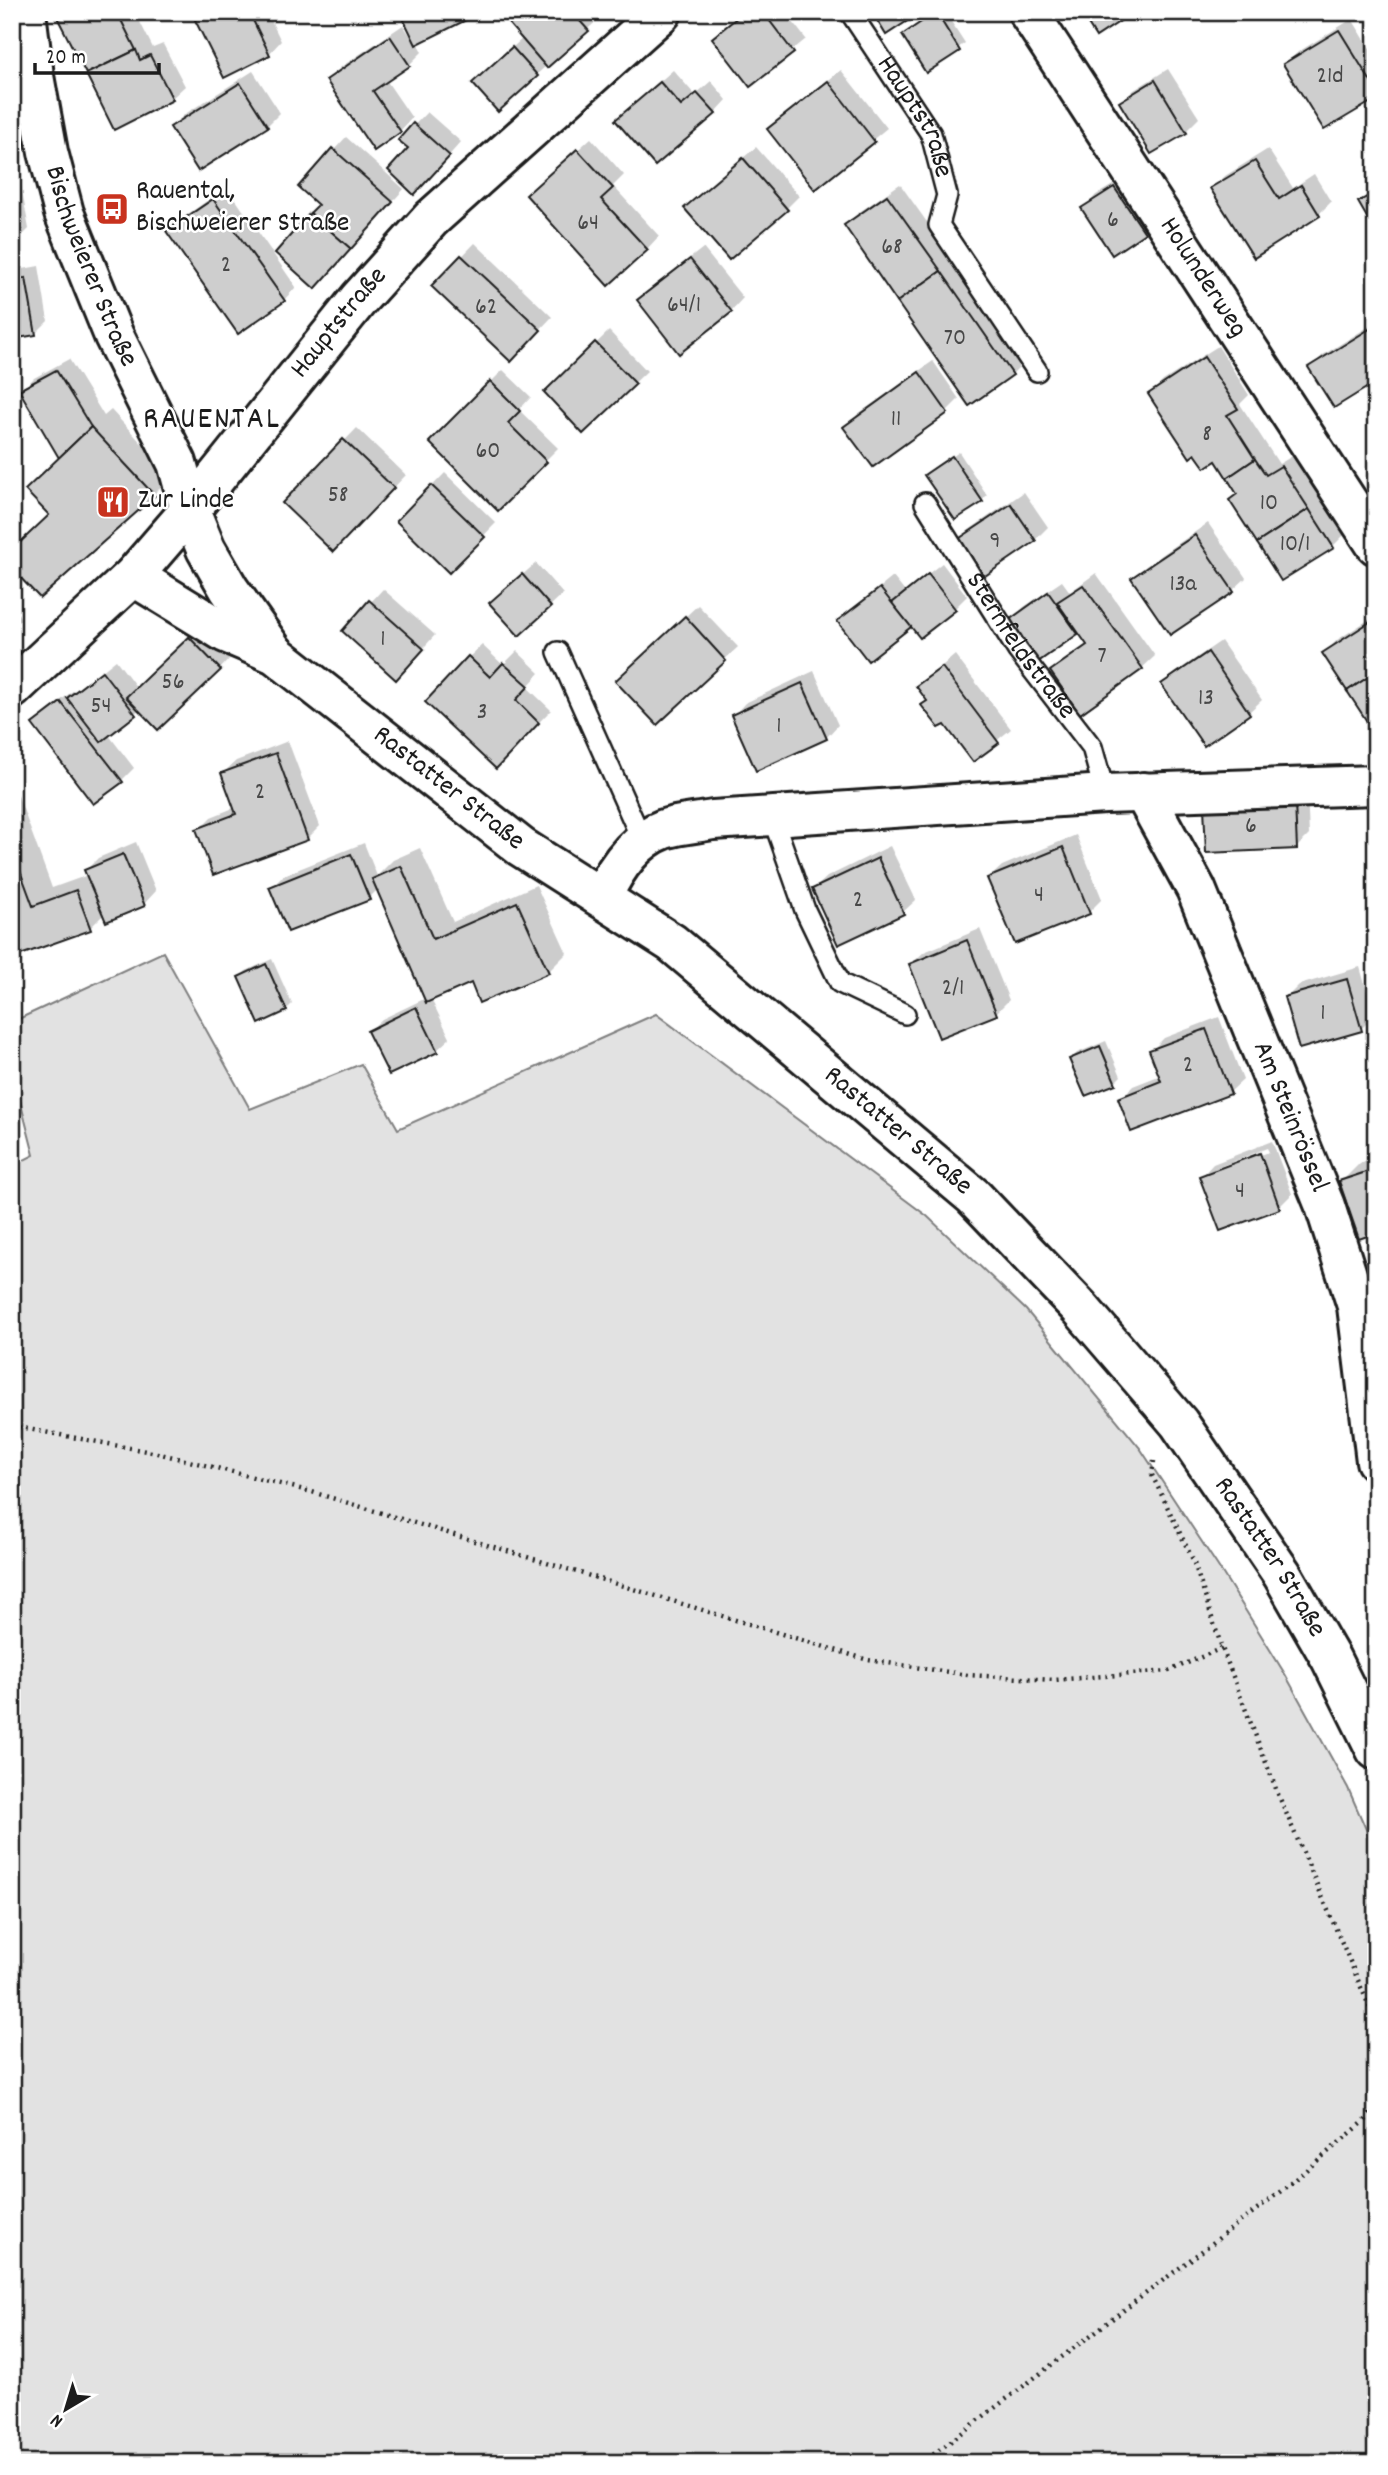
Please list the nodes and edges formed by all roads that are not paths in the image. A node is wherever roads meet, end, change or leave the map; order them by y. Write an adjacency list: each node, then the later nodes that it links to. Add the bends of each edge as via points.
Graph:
1 (26, 12): 7 (street, Bischweierer Straße, via 38,101 64,213 114,336 177,463)
2 (662, 12): 7 (street, Hauptstraße, via 431,219 359,299)
3 (850, 12): 5 (lane, Hauptstraße, via 931,134 947,195 939,225)
4 (1028, 12): 8 (street, Holunderweg)
5 (1037, 371)
6 (925, 503): 15 (lane, Sternfeldstraße, via 1018,651 1092,747)
7 (190, 510): 9 (street, Hauptstraße); 11 (street, Rastatter Straße, via 229,589)
8 (1376, 545)
9 (133, 576): 11 (street, Rastatter Straße, via 226,633); 12 (street, Hauptstraße)
10 (558, 652): 17 (lane)
11 (275, 654): 18 (street, Rastatter Straße, via 521,847)
12 (12, 689)
13 (1376, 785): 14 (street)
14 (1143, 792): 15 (street); 20 (street, Am Steinrössel, via 1196,889 1325,1206 1357,1306)
15 (1105, 794): 16 (street)
16 (772, 816): 17 (street, via 664,829); 19 (lane, via 805,910 840,983)
17 (642, 840): 18 (street)
18 (602, 897): 21 (street, Rastatter Straße, via 672,943 973,1196 1080,1308 1179,1423 1282,1574)
19 (905, 1014)
20 (1376, 1461)
21 (1376, 1750)

